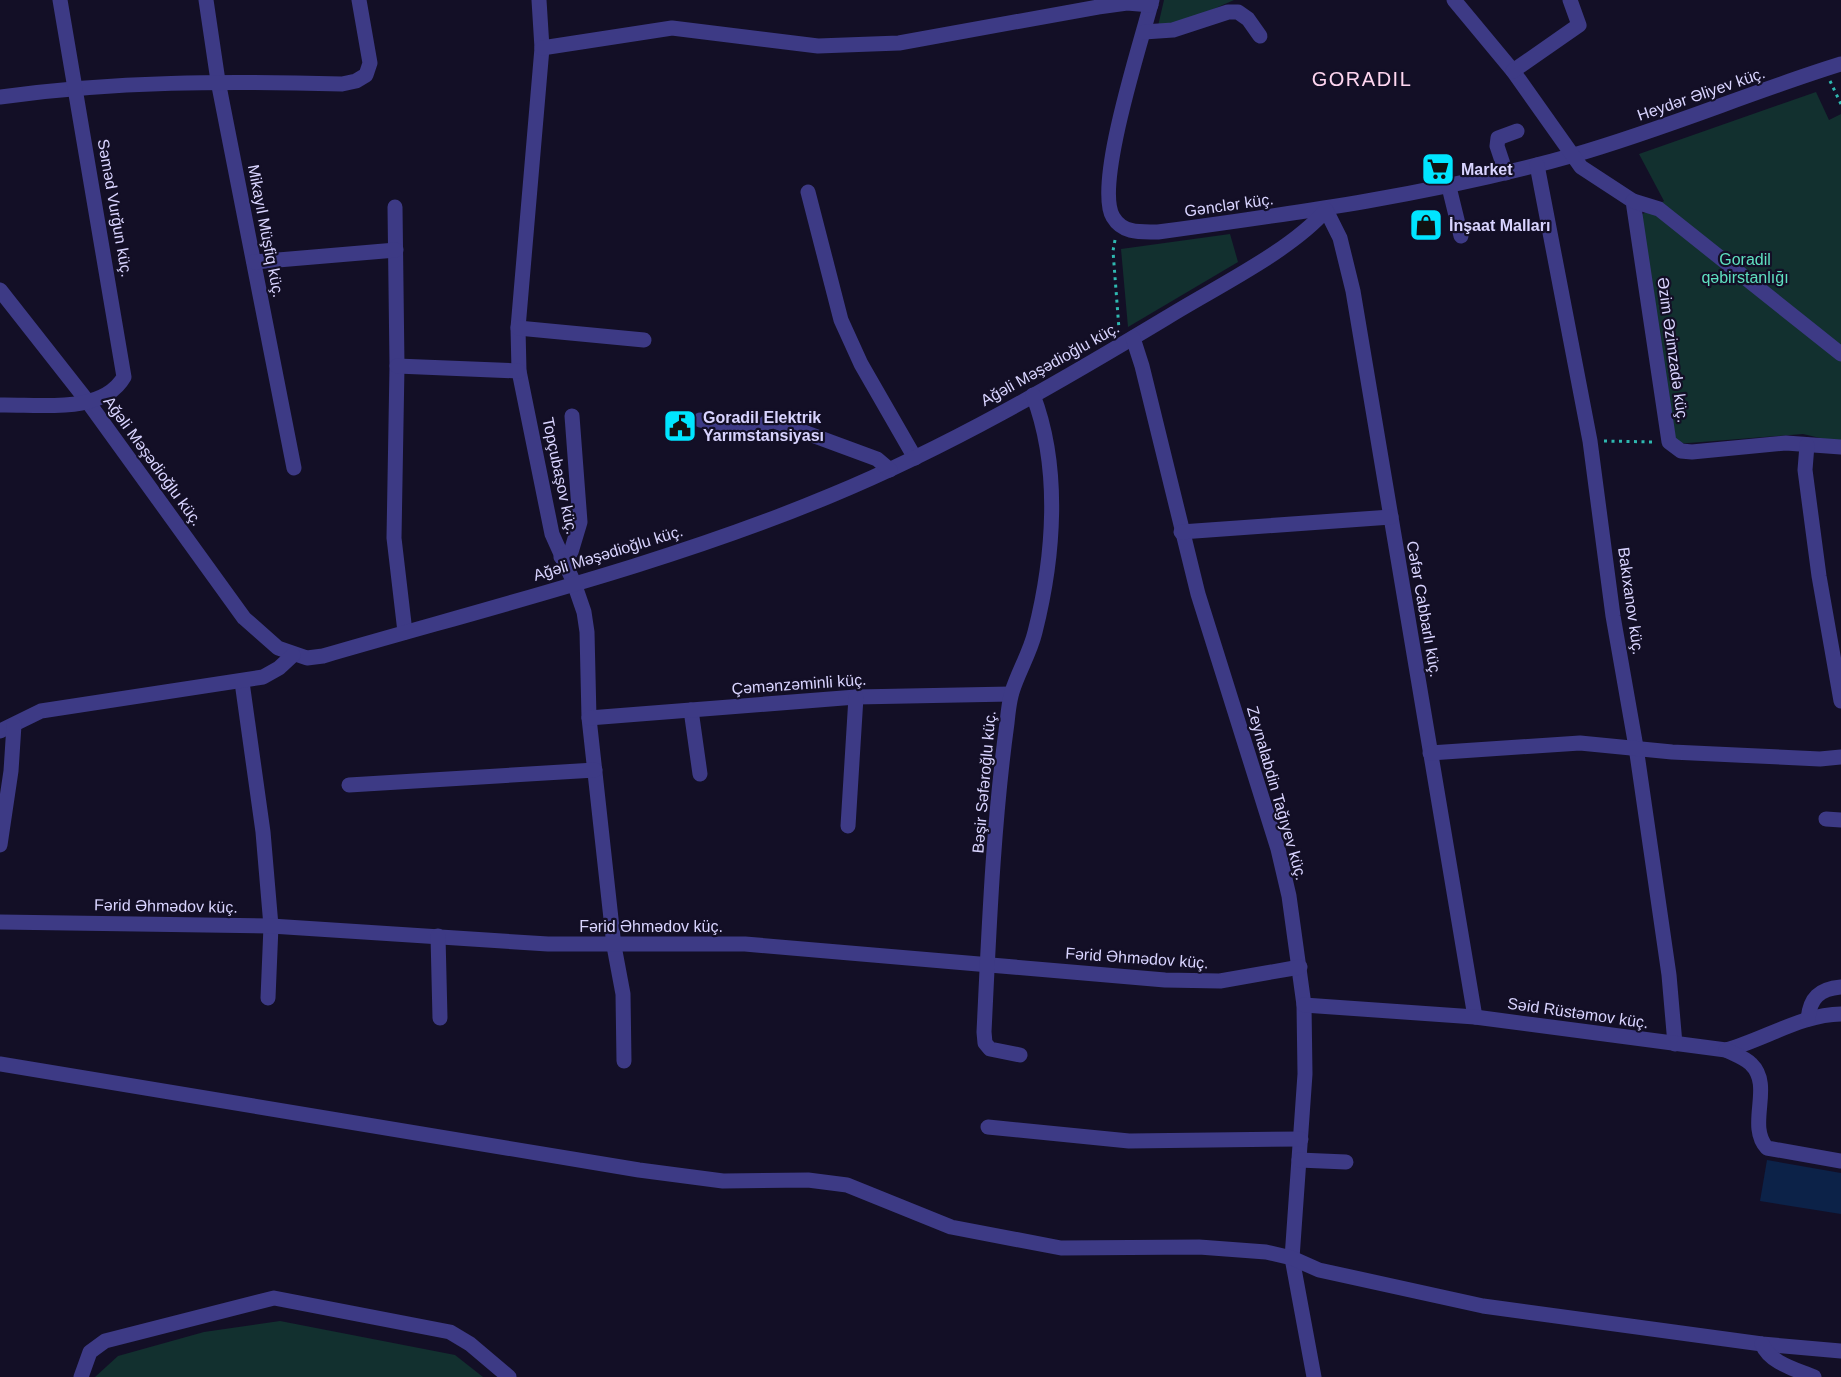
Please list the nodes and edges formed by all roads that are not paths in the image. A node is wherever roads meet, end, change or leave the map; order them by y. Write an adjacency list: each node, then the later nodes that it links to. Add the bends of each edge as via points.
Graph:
1 (60, 0): 14 (street, Səməd Vurğun küç.)
2 (206, 0): 13 (street, Mikayıl Müşfiq küç.)
3 (359, 0): 13 (street, via 370,63 366,75 357,81)
4 (539, 0): 10 (street, Topçubaşov küç.)
5 (1454, 0): 12 (street)
6 (1570, 0): 12 (street, via 1579,25)
7 (1152, 2): 8 (street); 10 (street, via 1098,7 899,44 818,46 672,28)
8 (1144, 33): 9 (street, via 1173,30 1238,12); 24 (street, Gənclər küç., via 1117,132 1107,190 1107,203 1118,224 1137,232 1158,232)
9 (1260, 36)
10 (542, 48): 29 (street, Topçubaşov küç.)
11 (1841, 64): 17 (street, Heydər Əliyev küç.)
12 (1513, 71): 17 (street)
13 (218, 81): 14 (street); 27 (street, Mikayıl Müşfiq küç.)
14 (76, 87): 15 (street); 36 (street, Səməd Vurğun küç., via 124,363 124,377 118,388)
15 (0, 97)
16 (1517, 131): 19 (street, via 1498,138)
17 (1573, 155): 18 (street, Gənclər küç.); 22 (street, via 1590,175)
18 (1537, 165): 19 (street, Gənclər küç.); 58 (street, Bakıxanov küç., via 1590,441 1613,616)
19 (1506, 173): 20 (street, Gənclər küç.)
20 (1449, 187): 24 (street, Gənclər küç.); 25 (street)
21 (808, 192): 42 (street, via 841,320 861,364)
22 (1633, 201): 32 (street, via 1659,209); 40 (street, Əzim Əzimzadə küç., via 1669,442 1682,451 1692,452 1786,443)
23 (395, 207): 26 (street)
24 (1326, 210): 30 (street, Ağəli Məşədioğlu küç., via 1288,243); 45 (street, Cəfər Cabbarlı küç., via 1340,238 1353,291)
25 (1461, 236)
26 (396, 250): 27 (street); 33 (street)
27 (254, 262): 43 (street, Mikayıl Müşfiq küç.)
28 (0, 290): 36 (street, Ağəli Məşədioğlu küç.)
29 (518, 328): 31 (street); 34 (street, Topçubaşov küç.)
30 (1129, 339): 35 (street, Ağəli Məşədioğlu küç.); 46 (street, Zeynalabdin Tağıyev küç., via 1142,366)
31 (644, 340)
32 (1841, 354)
33 (397, 366): 34 (street); 49 (street, via 394,538)
34 (519, 371): 47 (street, Topçubaşov küç., via 552,534)
35 (1033, 394): 42 (street, Ağəli Məşədioğlu küç.); 52 (street, Bəşir Səfəroğlu küç., via 1050,467 1048,542 1034,634)
36 (88, 402): 37 (street); 50 (street, Ağəli Məşədioğlu küç., via 244,618 262,637)
37 (0, 405)
38 (573, 416): 47 (street, via 580,522 571,552)
39 (700, 420): 44 (street, via 753,432 774,421 878,459)
40 (1807, 445): 41 (street, Əzim Əzimzadə küç.); 54 (street, via 1805,470 1819,576)
41 (1841, 447)
42 (915, 458): 44 (street, Ağəli Məşədioğlu küç.)
43 (294, 468)
44 (890, 470): 48 (street, Ağəli Məşədioğlu küç., via 766,520)
45 (1391, 517): 46 (street); 59 (street, Cəfər Cabbarlı küç.)
46 (1181, 532): 71 (street, Zeynalabdin Tağıyev küç., via 1278,849)
47 (561, 557): 48 (street, Topçubaşov küç.)
48 (574, 583): 49 (street, Ağəli Məşədioğlu küç.); 56 (street, Topçubaşov küç., via 587,632)
49 (405, 632): 50 (street, Ağəli Məşədioğlu küç., via 323,656)
50 (294, 655): 51 (street, via 263,677)
51 (242, 682): 57 (street, via 68,705 41,711); 67 (street, via 263,832)
52 (1011, 694): 53 (street, Çəmənzəminli küç.); 70 (street, Bəşir Səfəroğlu küç., via 1002,762)
53 (856, 698): 55 (street, Çəmənzəminli küç.); 64 (street)
54 (1841, 701)
55 (691, 710): 56 (street, Çəmənzəminli küç.); 62 (street)
56 (590, 718): 61 (street, Topçubaşov küç.)
57 (7, 728): 65 (street, via 11,771)
58 (1636, 747): 59 (street, via 1580,743); 60 (street, via 1820,759); 79 (street, Bakıxanov küç., via 1669,975)
59 (1430, 753): 76 (street, Cəfər Cabbarlı küç.)
60 (1841, 757)
61 (595, 770): 63 (street); 69 (street, Topçubaşov küç.)
62 (700, 774)
63 (349, 785)
64 (848, 826)
65 (0, 845)
66 (0, 922): 67 (street, Fərid Əhmədov küç.)
67 (271, 926): 68 (street, Fərid Əhmədov küç.); 73 (street)
68 (438, 936): 69 (street, Fərid Əhmədov küç.); 77 (street)
69 (614, 946): 70 (street, Fərid Əhmədov küç., via 745,944); 82 (street, Topçubaşov küç., via 622,993)
70 (988, 964): 71 (street, Fərid Əhmədov küç., via 1165,980 1220,981); 81 (street, Bəşir Səfəroğlu küç., via 985,1044 990,1050)
71 (1300, 967): 74 (street, Zeynalabdin Tağıyev küç.)
72 (1841, 987): 78 (street, via 1820,993 1810,1004)
73 (268, 998)
74 (1304, 1005): 76 (street, Səid Rüstəmov küç.); 85 (street, Zeynalabdin Tağıyev küç.)
75 (1841, 1014): 78 (street, Səid Rüstəmov küç.)
76 (1474, 1017): 79 (street, Səid Rüstəmov küç.)
77 (440, 1018)
78 (1808, 1019): 80 (street, Səid Rüstəmov küç.)
79 (1674, 1044): 80 (street, Səid Rüstəmov küç.)
80 (1726, 1050): 87 (street, via 1750,1063 1758,1073 1759,1130 1767,1148)
81 (1020, 1055)
82 (624, 1061)
83 (0, 1065): 89 (street, via 639,1170 723,1181 808,1180 846,1185 951,1227 1061,1248 1199,1247)
84 (988, 1127): 85 (street, via 1129,1141)
85 (1301, 1139): 86 (street, Zeynalabdin Tağıyev küç.)
86 (1299, 1160): 88 (street); 89 (street, Zeynalabdin Tağıyev küç.)
87 (1841, 1161)
88 (1346, 1162)
89 (1292, 1257): 90 (street, via 1318,1270 1483,1306); 94 (street, Zeynalabdin Tağıyev küç.)
90 (1762, 1344): 91 (street); 95 (street, via 1774,1359)
91 (1841, 1351)
92 (81, 1377): 93 (street, via 90,1352 105,1341 274,1298 450,1332)
93 (508, 1377)
94 (1314, 1377)
95 (1814, 1377)

